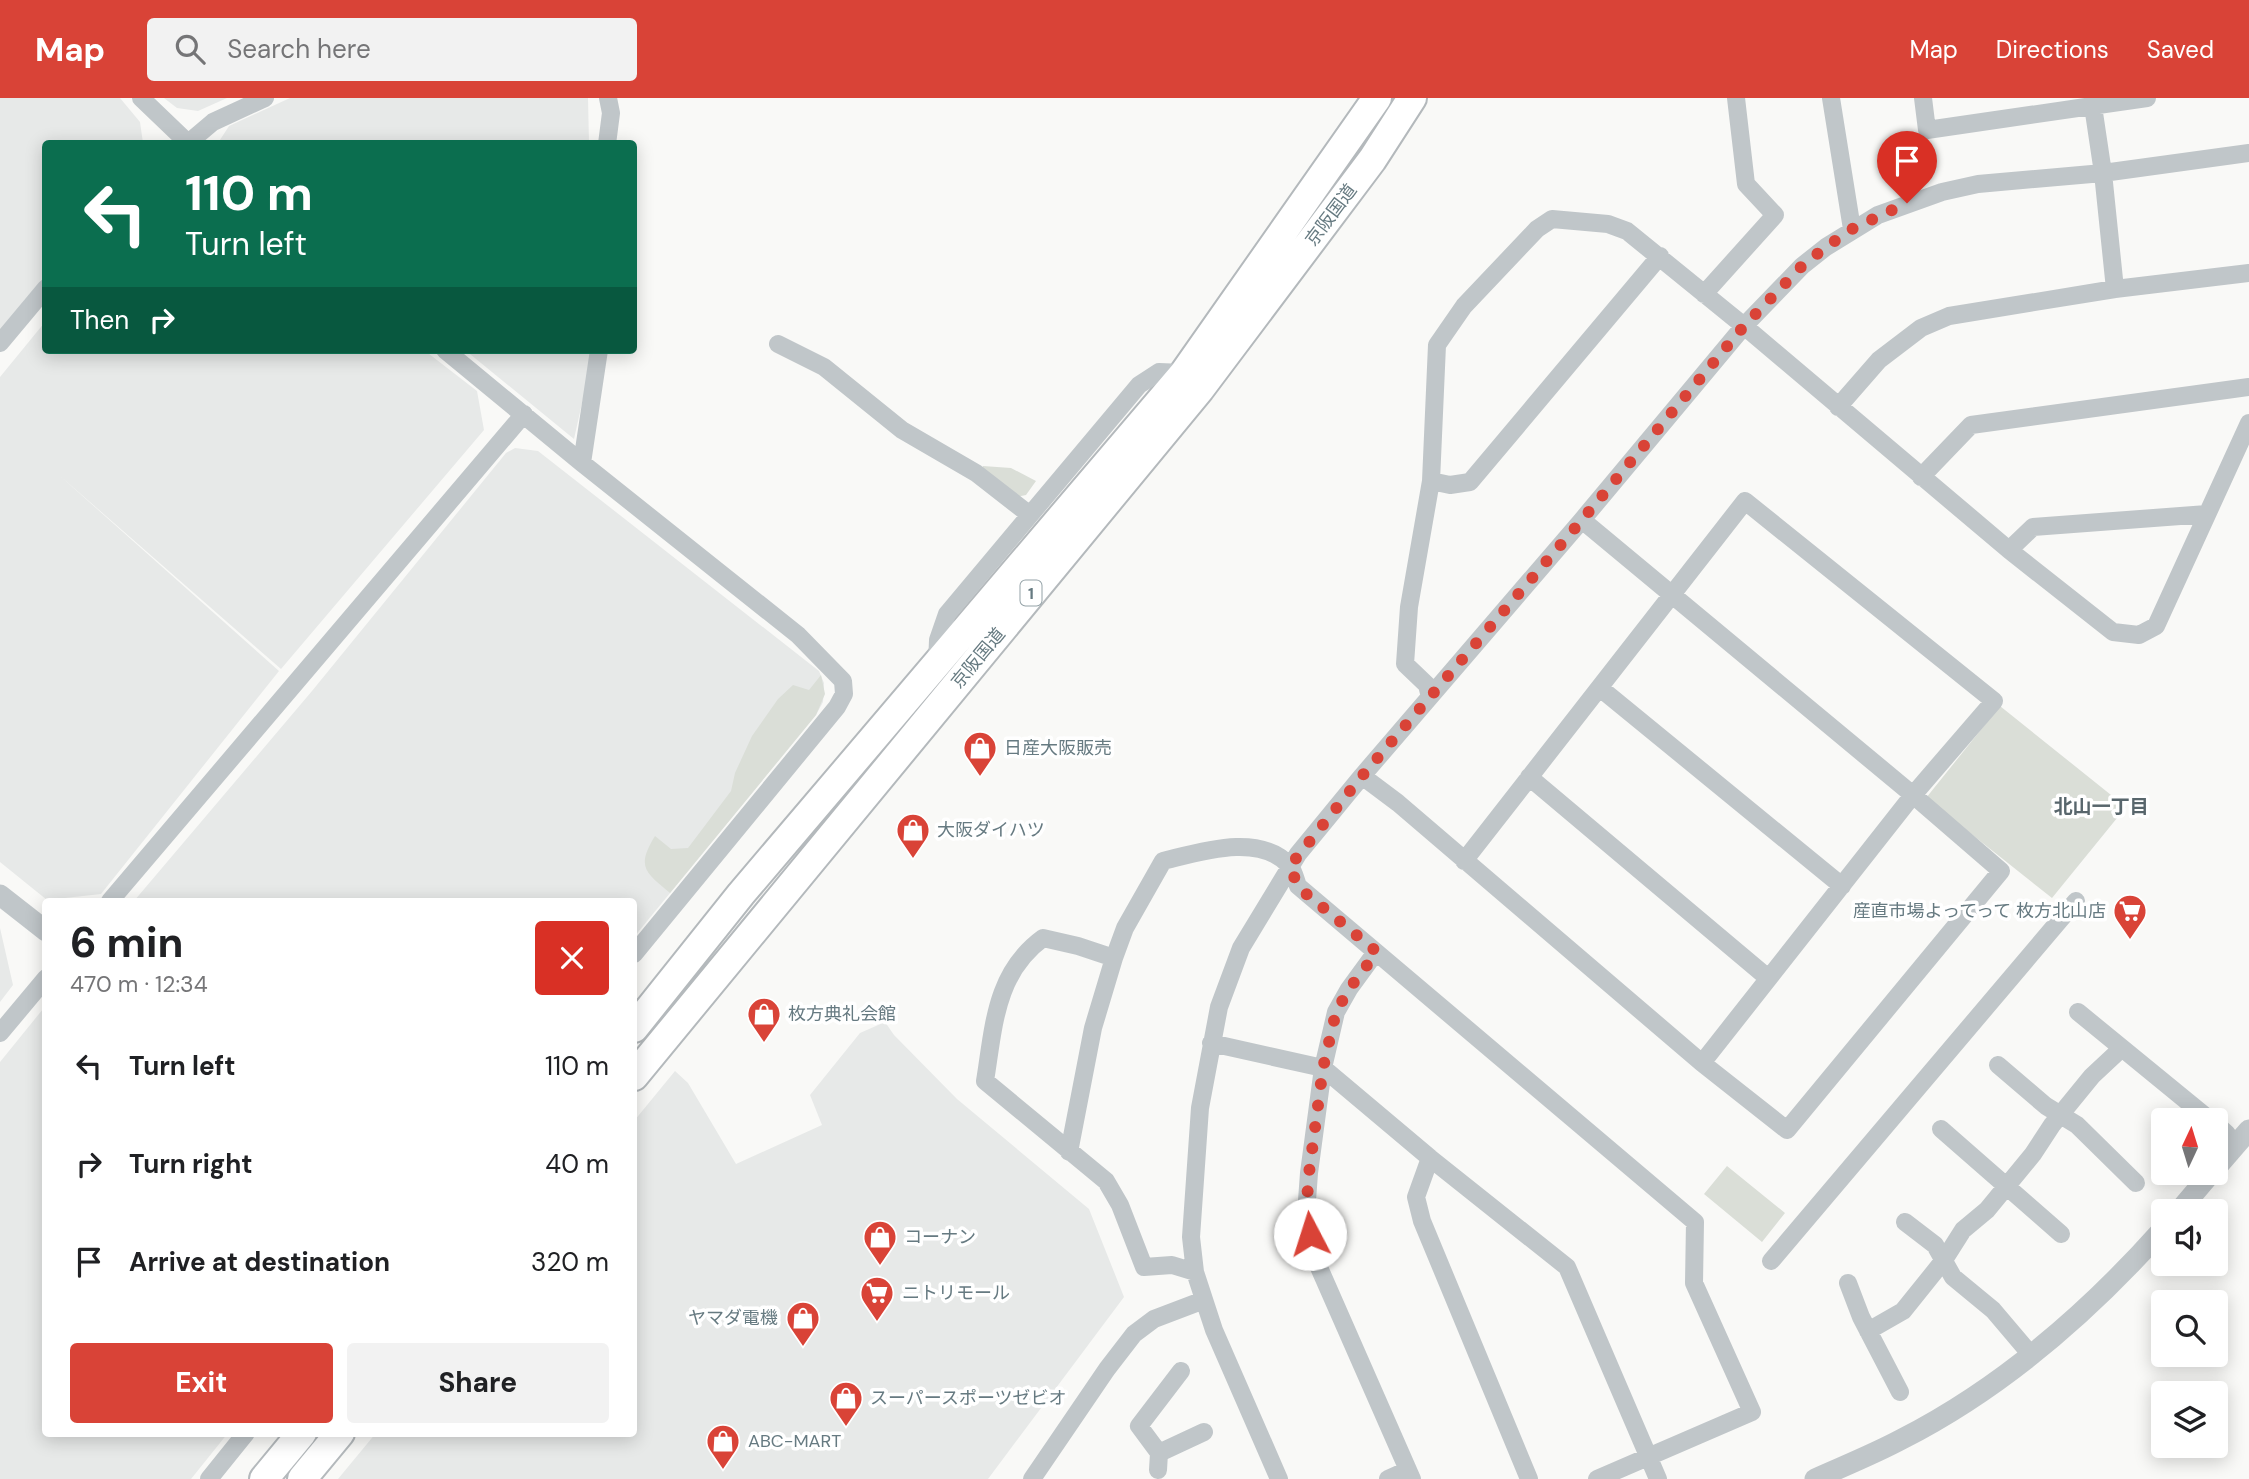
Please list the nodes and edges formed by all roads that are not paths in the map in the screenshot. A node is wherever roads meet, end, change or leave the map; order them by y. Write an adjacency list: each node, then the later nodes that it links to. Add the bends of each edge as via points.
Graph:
1 (141, 98): 11 (street)
2 (265, 98): 12 (street, via 213,122)
3 (608, 98): 13 (street)
4 (1377, 98): 27 (highway, 京阪国道 / 1)
5 (1412, 98): 66 (highway, 京阪国道 / 1, via 1372,160 1200,389)
6 (1736, 98): 21 (street, via 1746,184 1775,215)
7 (1831, 98): 16 (street)
8 (1923, 98): 10 (street, via 1927,130)
9 (2147, 98): 10 (street)
10 (2093, 106): 15 (street)
11 (185, 140)
12 (192, 140)
13 (608, 140)
14 (2249, 153): 15 (street)
15 (2103, 173): 16 (street, via 1978,184 1942,192); 19 (street)
16 (1852, 229): 22 (street, via 1802,266)
17 (1660, 256): 21 (street); 34 (street, via 1470,482 1450,485); 34 (street, via 1627,231 1608,225 1552,219 1537,229 1464,306 1437,345)
18 (2249, 272): 19 (street)
19 (2115, 289): 29 (street, via 1949,316 1921,328 1879,360)
20 (42, 293): 23 (street)
21 (1704, 294): 22 (street)
22 (1744, 326): 29 (street); 37 (street)
23 (0, 343)
24 (778, 344): 36 (street, via 824,367 902,430 976,472)
25 (450, 354): 30 (street)
26 (598, 354): 32 (street)
27 (1184, 373): 36 (street, via 1159,372 1139,385); 40 (highway, 京阪国道 / 1)
28 (2249, 387): 33 (street, via 1971,425)
29 (1838, 407): 33 (street)
30 (524, 414): 32 (street); 50 (street)
31 (2249, 423): 35 (street)
32 (582, 463): 53 (street, via 799,635 843,681 844,694 837,706)
33 (1921, 477): 38 (street)
34 (1431, 481): 42 (street, via 1409,607 1405,664 1427,685)
35 (2207, 514): 38 (street, via 2033,527); 38 (street, via 2156,626 2139,635 2113,632)
36 (1030, 515): 40 (street, via 947,614)
37 (1582, 520): 39 (street); 42 (street)
38 (2010, 550)
39 (1672, 596): 41 (street); 45 (street); 45 (street, via 1745,501 1994,701)
40 (937, 664): 59 (highway, 京阪国道 / 1)
41 (1600, 688): 44 (street); 48 (street)
42 (1430, 697): 43 (street)
43 (1362, 776): 46 (street); 47 (street)
44 (1529, 777): 46 (street); 56 (street)
45 (1913, 795): 48 (street); 63 (street, via 2001,871 1787,1130)
46 (1464, 861): 63 (street)
47 (1290, 866): 54 (street, via 1298,887); 55 (street, via 1267,851 1225,846 1163,861 1125,928); 61 (street, via 1241,948)
48 (1842, 886): 56 (street)
49 (0, 895): 52 (street)
50 (113, 898)
51 (2076, 901): 82 (street)
52 (42, 928)
53 (637, 950)
54 (1377, 952): 65 (street, via 1336,1012); 94 (street, via 1695,1222 1694,1283 1752,1412)
55 (1114, 958): 71 (street, via 1093,1028); 71 (street, via 1043,938 1009,974 998,1003 985,1081)
56 (1768, 978): 63 (street)
57 (42, 983): 60 (street)
58 (2078, 1012): 62 (street)
59 (637, 1024)
60 (0, 1033)
61 (1211, 1043): 65 (street); 83 (street, via 1199,1108 1191,1237)
62 (2122, 1048): 67 (street); 68 (street)
63 (1702, 1063)
64 (1998, 1065): 68 (street)
65 (1323, 1068): 73 (street); 96 (street, via 1306,1213 1314,1255)
66 (637, 1072)
67 (2195, 1108)
68 (2060, 1115): 74 (street, via 2077,1125); 76 (street)
69 (1941, 1129): 76 (street)
70 (2249, 1130): 72 (street)
71 (1069, 1152): 83 (street, via 1106,1181 1144,1267 1172,1265)
72 (2228, 1154)
73 (1430, 1158): 94 (street, via 1567,1267); 103 (street, via 1416,1197 1422,1221)
74 (2136, 1183)
75 (2201, 1185): 77 (street)
76 (2006, 1186): 79 (street); 81 (street, via 1964,1230)
77 (2189, 1199)
78 (1905, 1222): 81 (street, via 1935,1245)
79 (2061, 1234)
80 (2151, 1242): 87 (street)
81 (1944, 1260): 86 (street, via 1903,1311); 87 (street, via 1953,1277 1993,1310)
82 (1771, 1261)
83 (1195, 1272): 85 (street)
84 (1848, 1283): 86 (street)
85 (1204, 1300): 100 (street, via 1154,1319 1134,1334); 101 (street)
86 (1868, 1331): 89 (street)
87 (2032, 1356): 106 (street, via 1904,1438)
88 (1181, 1371): 95 (street, via 1139,1426)
89 (1900, 1392)
90 (1204, 1432): 95 (street)
91 (243, 1437): 97 (street)
92 (299, 1437): 98 (highway)
93 (337, 1437): 99 (highway)
94 (1650, 1457): 104 (street); 105 (street)
95 (1157, 1470)
96 (1410, 1475): 102 (street)
97 (209, 1479)
98 (264, 1479)
99 (302, 1479)
100 (1032, 1479)
101 (1279, 1479)
102 (1388, 1479)
103 (1529, 1479)
104 (1597, 1479)
105 (1658, 1479)
106 (1815, 1479)

